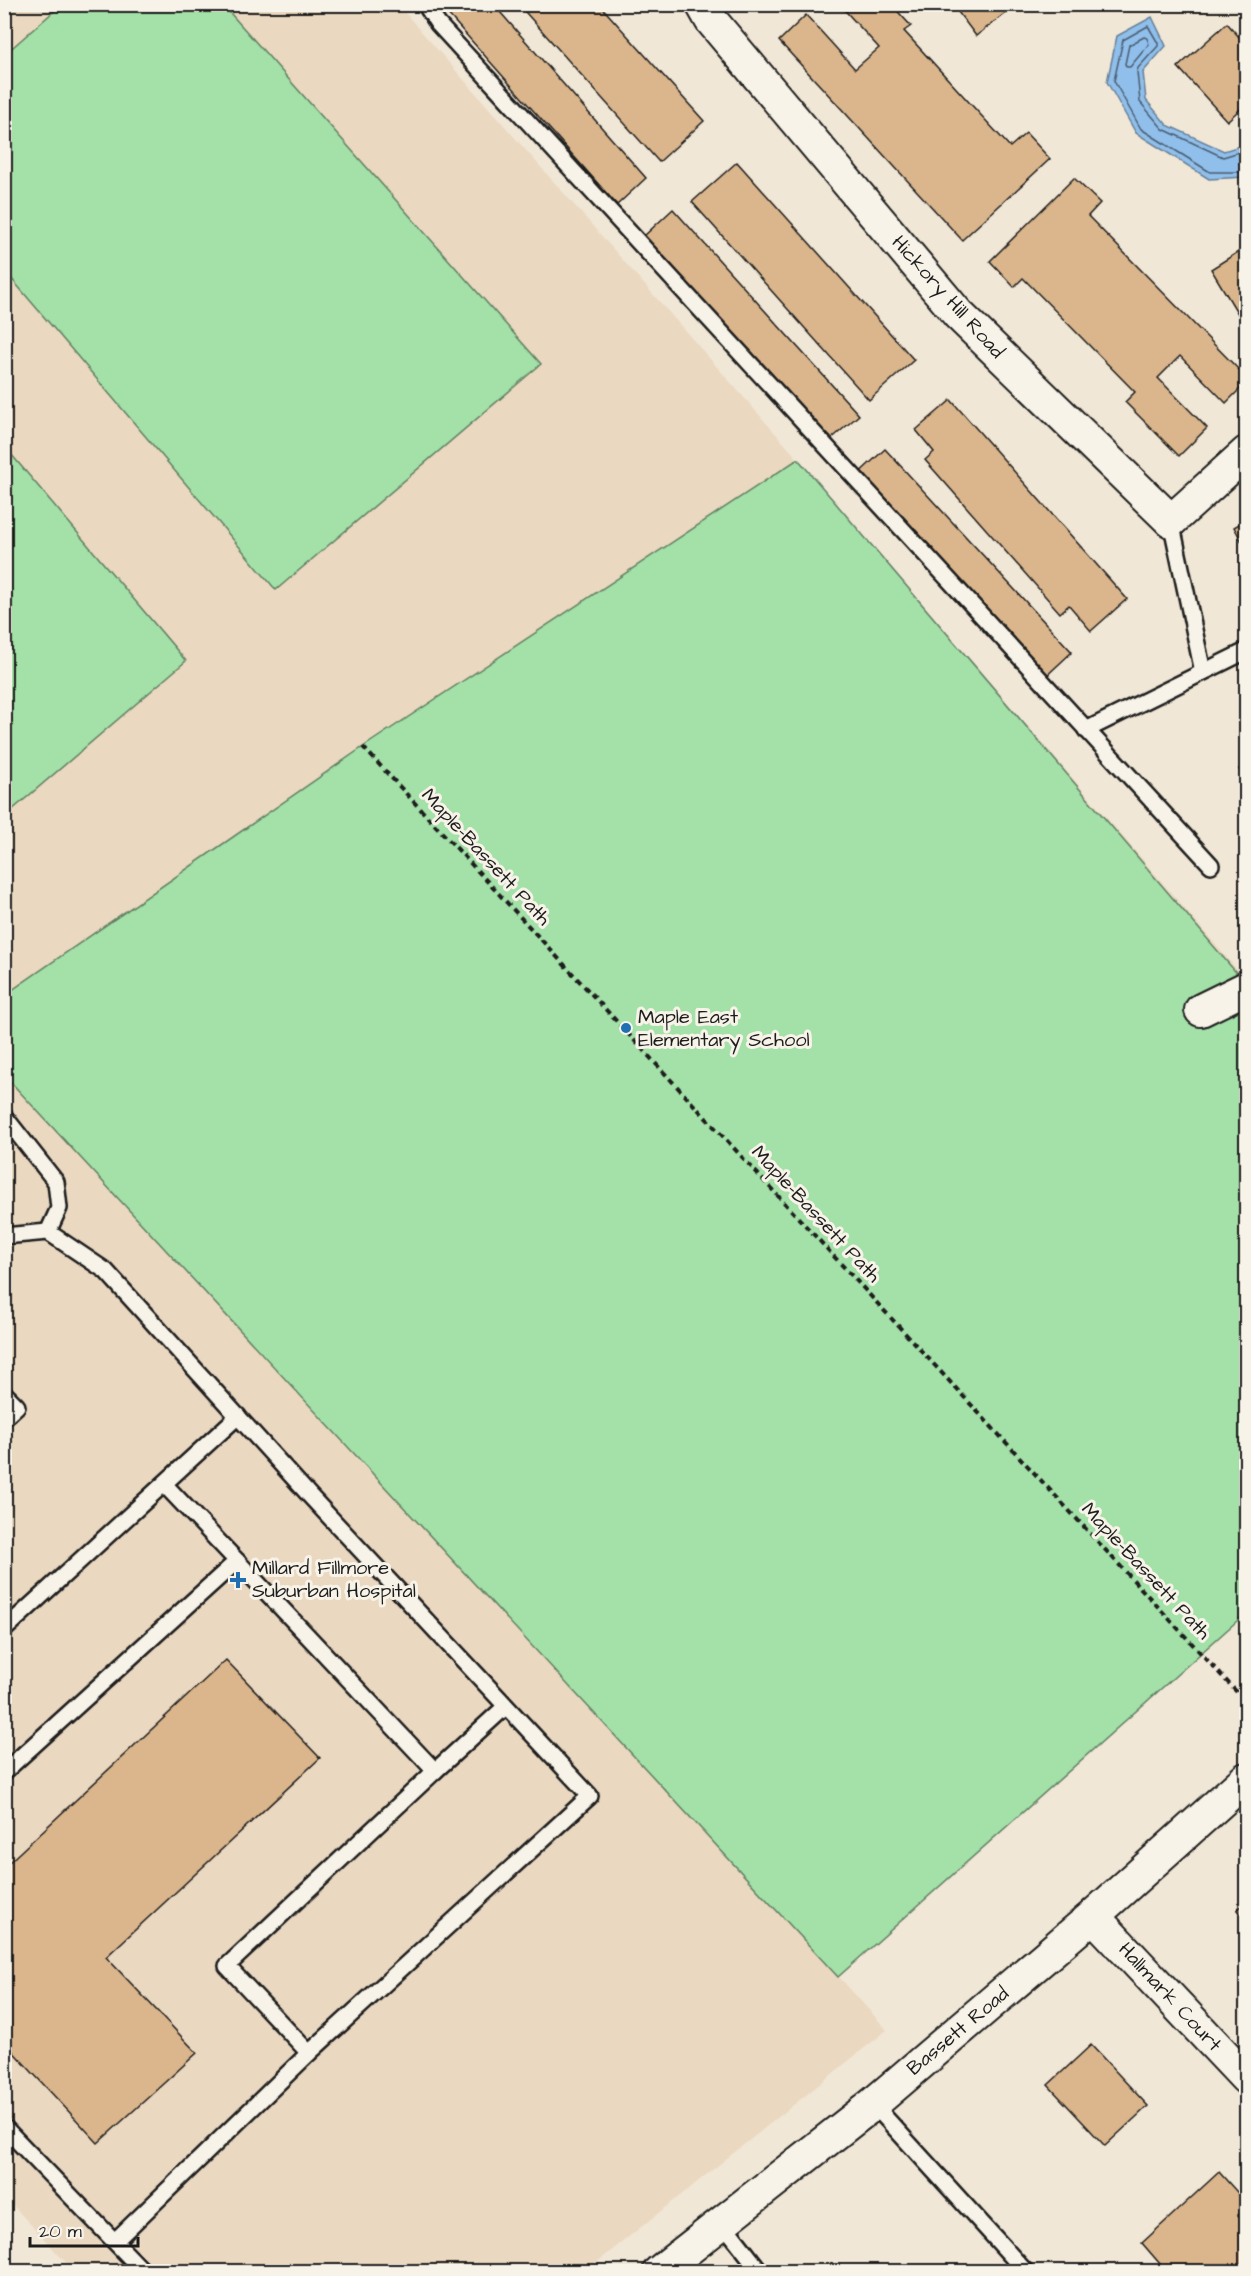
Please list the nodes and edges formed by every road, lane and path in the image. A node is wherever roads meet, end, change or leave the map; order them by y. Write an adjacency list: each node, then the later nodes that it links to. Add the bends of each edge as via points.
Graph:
1 (425, 4): 7 (lane, via 438,24)
2 (715, 10): 4 (street, Hickory Hill Road, via 958,314)
3 (1246, 453): 4 (street)
4 (1171, 521): 6 (lane)
5 (1246, 651): 6 (lane)
6 (1203, 672): 7 (lane)
7 (1086, 729): 9 (lane)
8 (363, 747): 21 (path, Maple-Bassett Path)
9 (1211, 865)
10 (1246, 988): 11 (street)
11 (1201, 1010)
12 (4, 1116): 13 (lane, via 56,1182 59,1208)
13 (48, 1232): 14 (lane); 16 (lane, via 106,1271)
14 (4, 1236)
15 (4, 1393): 17 (lane, via 17,1406)
16 (238, 1416): 18 (lane); 22 (lane)
17 (4, 1418)
18 (164, 1484): 19 (lane); 20 (lane)
19 (237, 1562): 23 (lane); 24 (lane)
20 (4, 1630)
21 (1246, 1702)
22 (505, 1707): 23 (lane); 27 (lane, via 590,1796)
23 (435, 1771): 27 (lane, via 227,1966)
24 (4, 1772)
25 (1246, 1779): 26 (street, Bassett Road)
26 (1094, 1916): 28 (street, Hallmark Court); 29 (street, Bassett Road)
27 (309, 2053): 32 (lane)
28 (1246, 2078)
29 (873, 2104): 31 (street, Bassett Road); 36 (lane)
30 (4, 2127): 32 (lane)
31 (722, 2222): 34 (street, Bassett Road); 35 (lane)
32 (115, 2241): 33 (lane)
33 (144, 2271)
34 (659, 2271)
35 (761, 2271)
36 (1026, 2271)

